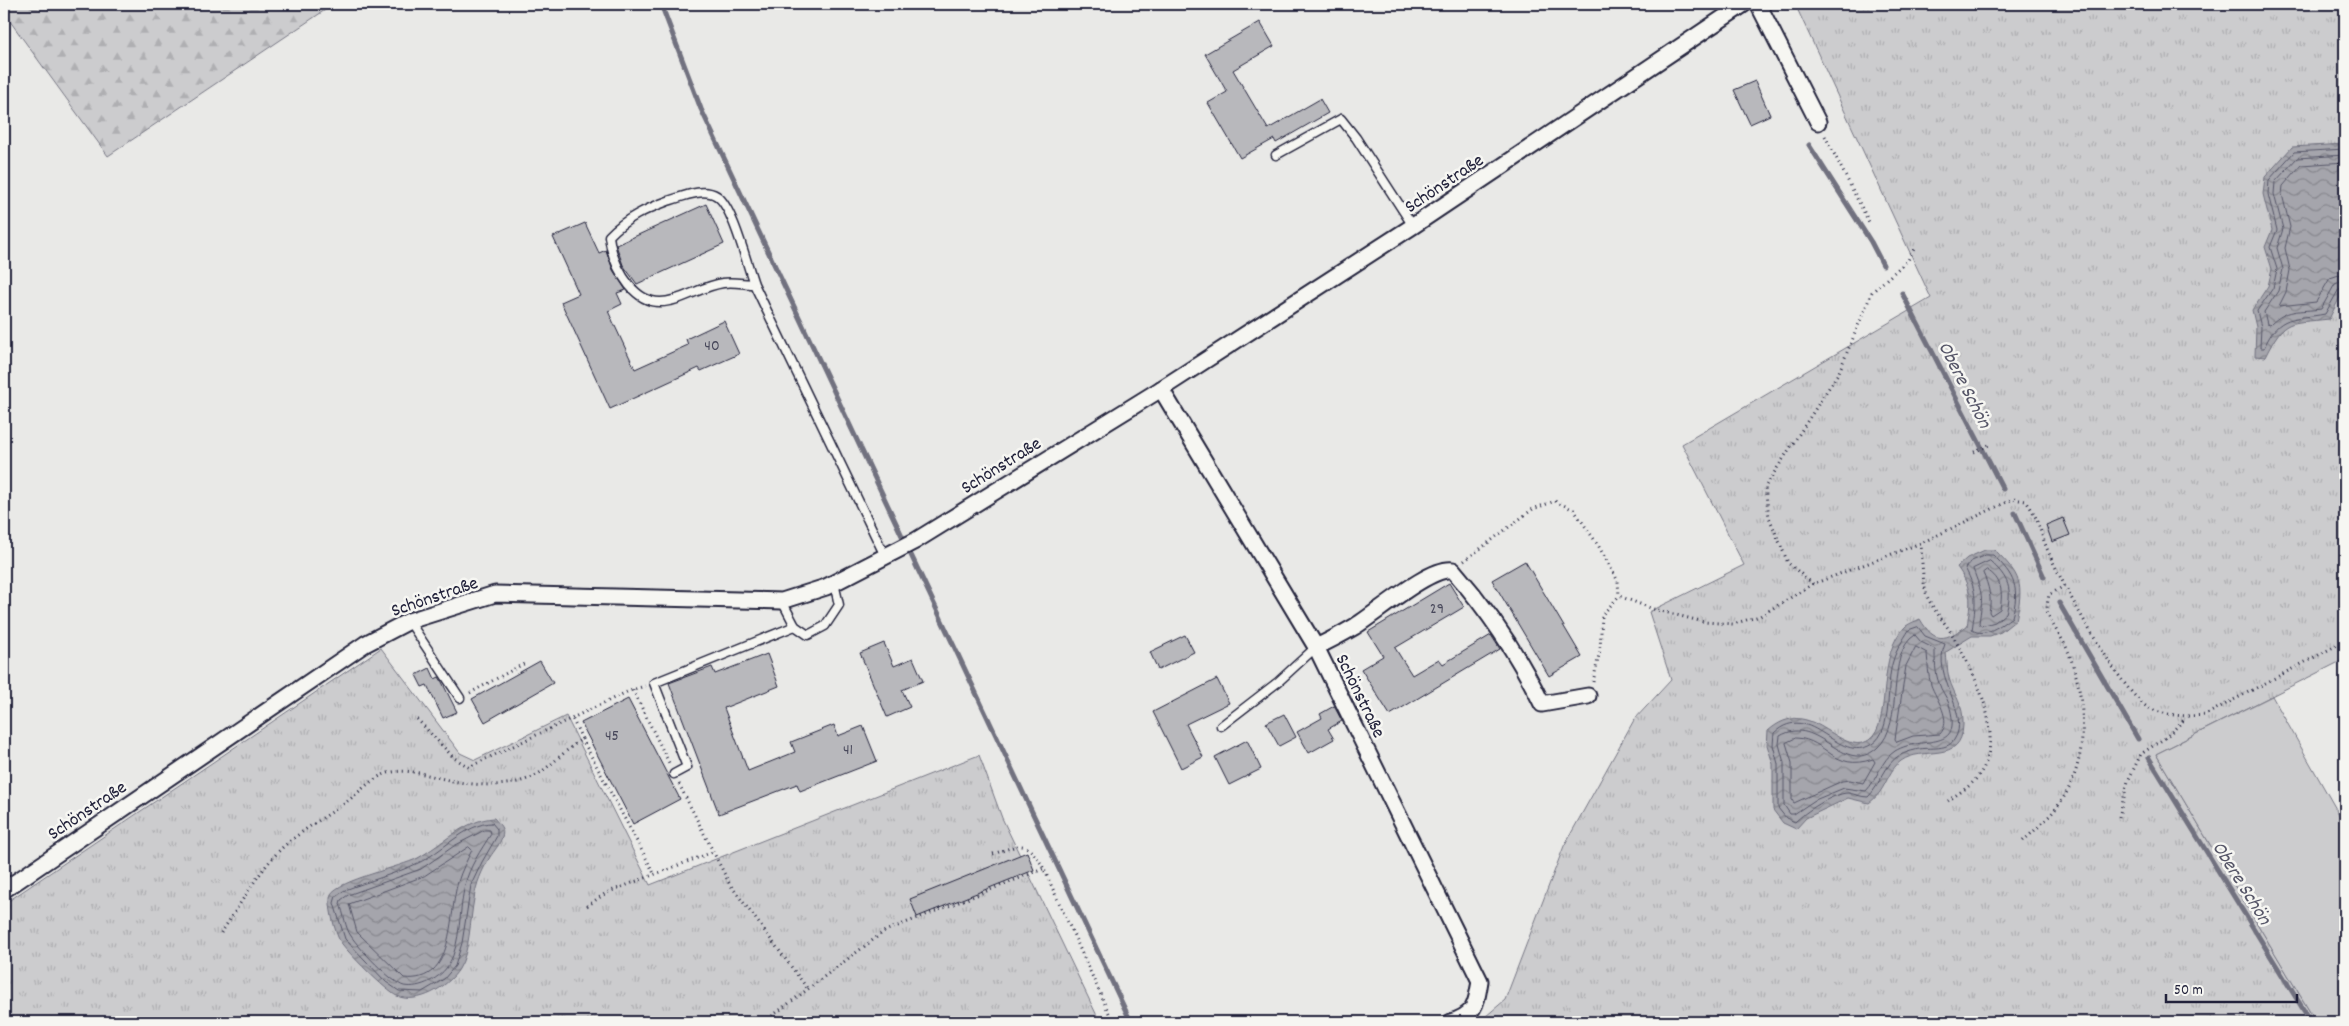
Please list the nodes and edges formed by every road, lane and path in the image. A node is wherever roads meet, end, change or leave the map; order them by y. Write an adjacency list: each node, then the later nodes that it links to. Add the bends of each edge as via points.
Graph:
1 (1744, 4): 6 (street, Schönstraße)
2 (1758, 4): 3 (street)
3 (1818, 122): 5 (path)
4 (1276, 155): 6 (lane, via 1340,119 1356,138)
5 (1870, 222)
6 (1413, 226): 9 (street, Schönstraße)
7 (1915, 247): 16 (path, via 1908,260 1872,292 1839,372 1765,487 1769,517 1788,563)
8 (754, 284): 8 (lane, via 723,283 656,303 637,295 623,278 610,249 610,236 621,224 647,208 704,192 716,196 727,207); 13 (lane)
9 (1161, 389): 13 (street, Schönstraße); 23 (street, Schönstraße)
10 (1989, 445): 11 (path)
11 (1974, 452)
12 (1921, 543): 16 (path); 17 (path, via 1997,505 2013,499 2026,501 2038,518); 35 (path, via 1923,580 1928,598 1969,663 1989,719 1991,737 1985,763 1976,780)
13 (891, 554): 15 (street, Schönstraße)
14 (1453, 570): 18 (path, via 1533,509 1555,501 1574,510 1598,545 1618,581); 23 (street, via 1446,568 1423,579 1354,627); 27 (street, via 1482,602 1528,675 1542,704)
15 (834, 583): 19 (street, Schönstraße); 21 (lane, via 839,605 825,626 808,635)
16 (1813, 584): 18 (path, via 1760,616 1733,624 1704,622)
17 (2064, 586): 30 (path, via 2126,688 2148,708); 37 (path, via 2049,595 2047,610 2068,650 2078,686 2084,722 2079,758 2069,788 2054,811)
18 (1619, 596): 27 (path, via 1602,615 1596,675)
19 (782, 601): 20 (street, Schönstraße, via 495,594); 21 (lane)
20 (409, 621): 28 (lane); 42 (street, Schönstraße, via 365,644)
21 (795, 626): 25 (lane)
22 (2345, 641): 30 (path, via 2205,715)
23 (1316, 648): 32 (lane); 48 (street, Schönstraße, via 1480,981 1476,1006 1461,1019)
24 (527, 662): 28 (path)
25 (654, 683): 26 (path); 34 (lane, via 687,767)
26 (633, 690): 29 (path); 34 (path)
27 (1588, 696)
28 (460, 698)
29 (572, 718): 31 (path, via 469,767 454,758); 33 (path)
30 (2186, 718): 36 (path, via 2141,754 2128,781)
31 (417, 719)
32 (1221, 726)
33 (582, 739): 41 (path); 44 (path, via 539,774 495,785 472,785 414,772 389,773 375,779 282,848 263,870)
34 (674, 774): 38 (path)
35 (1948, 801)
36 (2119, 817)
37 (2023, 841)
38 (713, 852): 41 (path); 45 (path, via 729,883)
39 (993, 854): 40 (path, via 1021,845 1032,849)
40 (1043, 869): 45 (path, via 885,931); 47 (path)
41 (654, 875): 43 (path, via 606,893)
42 (4, 890)
43 (587, 906)
44 (221, 933)
45 (807, 988): 46 (path)
46 (764, 1022)
47 (1112, 1022)
48 (1451, 1022)

